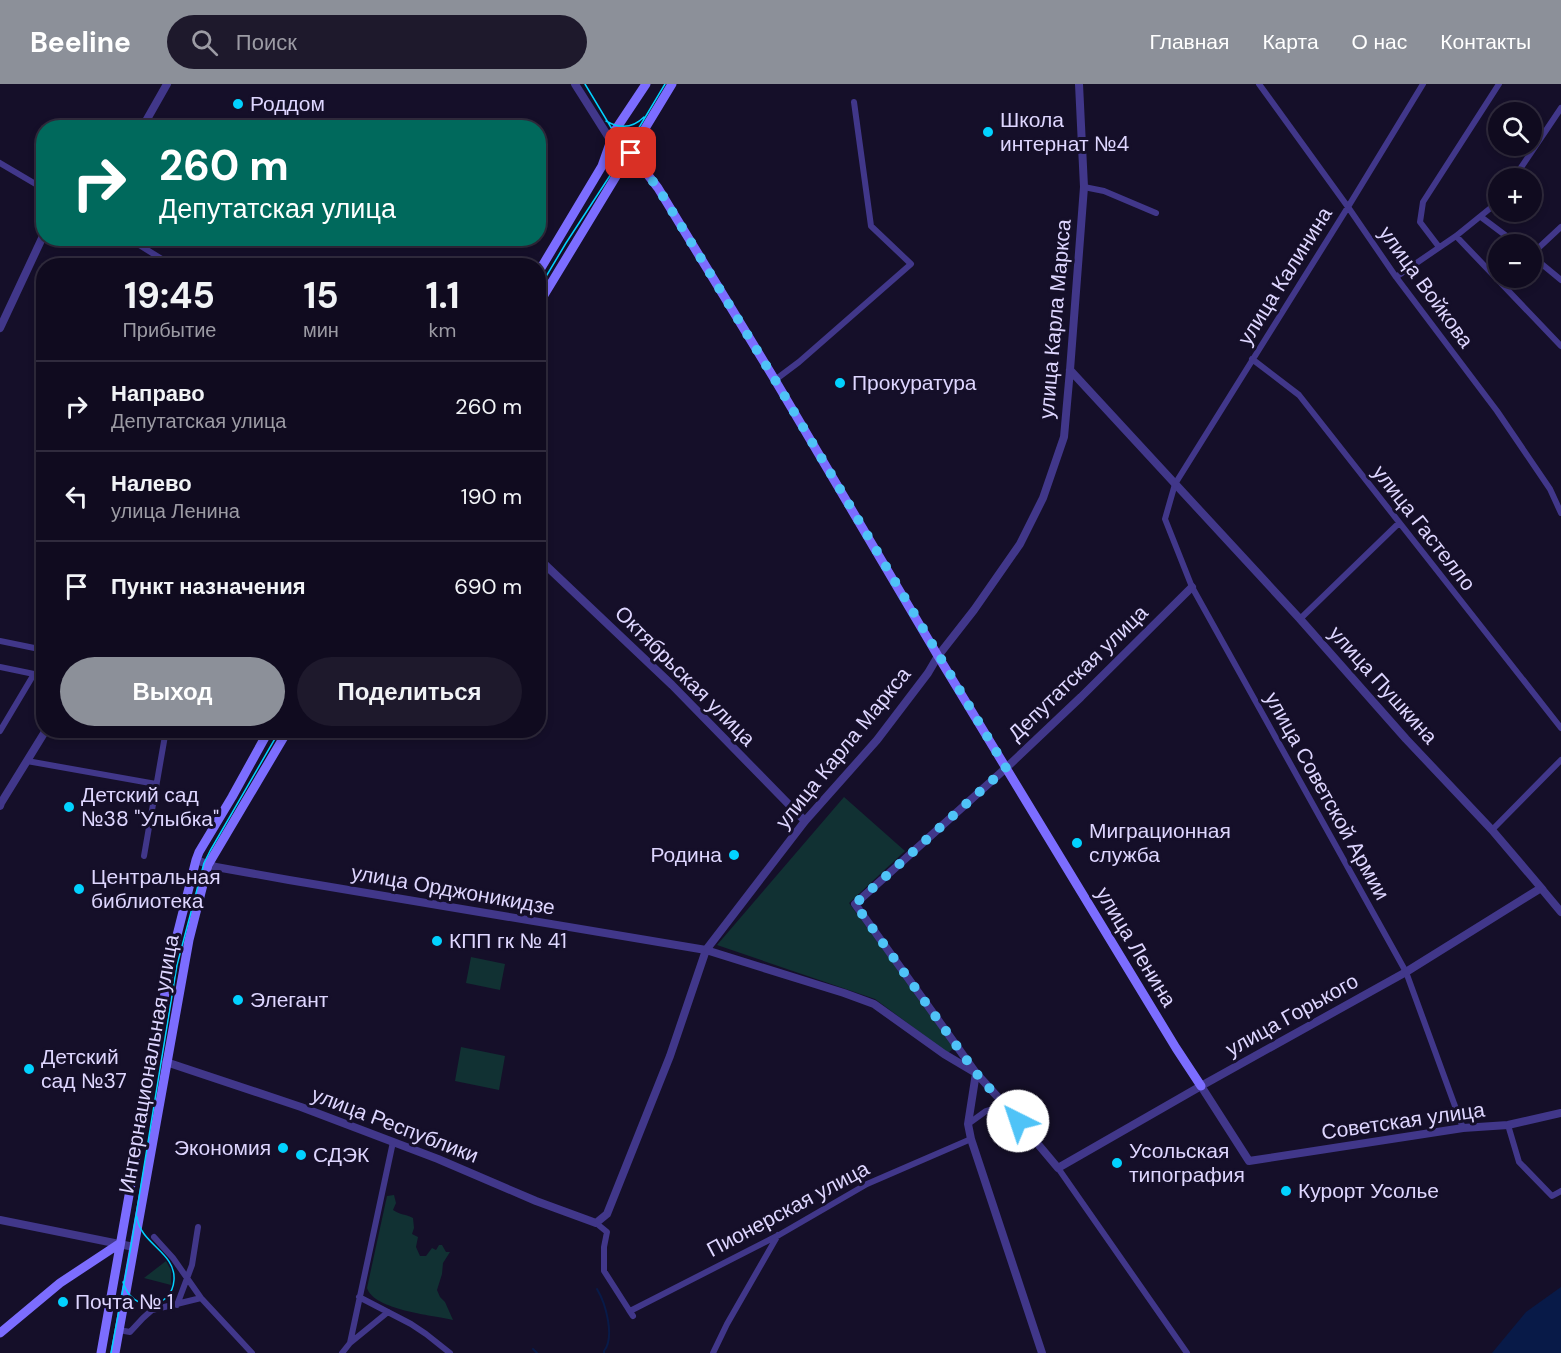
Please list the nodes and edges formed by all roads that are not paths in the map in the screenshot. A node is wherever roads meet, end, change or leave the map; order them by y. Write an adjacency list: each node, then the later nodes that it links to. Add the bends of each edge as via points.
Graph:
1 (167, 84): 11 (street)
2 (575, 84): 12 (street, улица Ленина)
3 (646, 84): 12 (main road)
4 (672, 84): 13 (main road)
5 (1079, 84): 17 (street, улица Карла Маркса)
6 (1259, 84): 18 (street, улица Войкова)
7 (1423, 84): 18 (street, улица Калинина)
8 (1499, 84): 28 (street, via 1423,202 1420,222)
9 (854, 102): 39 (street, via 871,226 911,264)
10 (1561, 108): 15 (street)
11 (147, 120)
12 (611, 141): 13 (main road, улица Ленина); 30 (main road, via 599,171)
13 (631, 153): 34 (main road); 39 (main road, улица Ленина, via 658,188)
14 (0, 163): 16 (street)
15 (1521, 168)
16 (36, 184)
17 (1084, 187): 20 (street, via 1104,191); 38 (street, улица Карла Маркса)
18 (1348, 207): 32 (street, улица Войкова); 37 (street, улица Калинина)
19 (1488, 210): 21 (street)
20 (1156, 213)
21 (1480, 217): 23 (street); 24 (street)
22 (1561, 227): 25 (street)
23 (1503, 234)
24 (1456, 236): 28 (street); 36 (street)
25 (1542, 245)
26 (38, 246): 35 (street)
27 (141, 246): 29 (street)
28 (1439, 248): 32 (street)
29 (160, 258)
30 (546, 260)
31 (1542, 264): 33 (street)
32 (1396, 277): 42 (street, улица Войкова, via 1497,411 1550,489)
33 (1561, 280)
34 (546, 292)
35 (0, 328)
36 (1561, 346)
37 (1252, 358): 41 (street, улица Калинина); 43 (street, улица Гастелло, via 1299,395)
38 (1070, 370): 40 (street, улица Пушкина); 41 (street, улица Пушкина); 49 (street, улица Карла Маркса, via 1064,436 1043,498 1020,544)
39 (775, 380): 49 (main road, улица Ленина)
40 (1102, 405): 41 (street, улица Пушкина); 46 (street)
41 (1175, 484): 45 (street, улица Советской Армии, via 1165,519); 46 (street, улица Пушкина)
42 (1561, 513)
43 (1399, 523): 46 (street); 52 (street, улица Гастелло)
44 (546, 566): 63 (street, Октябрьская улица, via 672,685)
45 (1192, 587): 60 (street, Депутатская улица); 71 (street, улица Советской Армии)
46 (1300, 619): 64 (street, улица Пушкина)
47 (0, 641): 48 (street)
48 (36, 648)
49 (938, 657): 60 (main road, улица Ленина); 63 (street, улица Карла Маркса, via 877,740)
50 (0, 667): 51 (street)
51 (34, 674): 53 (street)
52 (1561, 728)
53 (0, 731)
54 (41, 738): 59 (street)
55 (165, 738): 61 (street)
56 (265, 738): 66 (main road, Интернациональная улица)
57 (283, 738): 67 (main road, Интернациональная улица)
58 (1561, 760): 64 (street)
59 (27, 761): 61 (street); 62 (street)
60 (1006, 768): 74 (street, Депутатская улица, via 855,904); 75 (main road, улица Ленина)
61 (156, 784): 65 (street)
62 (0, 806)
63 (805, 821): 70 (street, улица Карла Маркса)
64 (1491, 830): 68 (street, улица Пушкина)
65 (144, 856)
66 (196, 860): 67 (street, улица Орджоникидзе); 72 (main road, Интернациональная улица, via 174,943)
67 (208, 865): 70 (street, улица Орджоникидзе); 73 (main road, Интернациональная улица)
68 (1541, 888): 69 (street, улица Пушкина); 71 (street, улица Горького)
69 (1561, 912)
70 (706, 950): 74 (street, улица Орджоникидзе, via 874,1004); 87 (street, улица Карла Маркса, via 670,1056 607,1214)
71 (1406, 972): 75 (street, улица Горького); 80 (street, улица Советской Армии)
72 (152, 1059): 73 (main road); 91 (main road, Интернациональная улица)
73 (166, 1062): 82 (street, улица Республики); 92 (main road, Интернациональная улица)
74 (976, 1073): 76 (street); 78 (street)
75 (1201, 1086): 83 (street, улица Ленина); 84 (street, улица Горького)
76 (1005, 1105): 78 (street, via 986,1111); 84 (street)
77 (1561, 1113): 79 (street, Советская улица)
78 (968, 1124): 81 (street)
79 (1508, 1125): 80 (street, Советская улица); 85 (street, via 1519,1162 1552,1196)
80 (1462, 1128): 83 (street, Советская улица)
81 (971, 1139): 89 (street, Пионерская улица, via 867,1184); 107 (street)
82 (393, 1142): 87 (street, улица Республики); 94 (street)
83 (1249, 1161)
84 (1058, 1168): 108 (street)
85 (1561, 1191)
86 (0, 1220): 91 (street)
87 (596, 1222): 89 (street, Пионерская улица, via 607,1232 604,1271 631,1313)
88 (198, 1227): 93 (street)
89 (778, 1234): 106 (street)
90 (154, 1237): 93 (street)
91 (120, 1244): 92 (street); 99 (main road, via 60,1283); 101 (main road, Интернациональная улица)
92 (134, 1247): 98 (main road, Интернациональная улица)
93 (187, 1278): 95 (street); 96 (street)
94 (359, 1297): 97 (street); 100 (street)
95 (201, 1298): 96 (street); 103 (street)
96 (177, 1305): 98 (street, via 152,1310 130,1332)
97 (388, 1312): 100 (street); 105 (street)
98 (119, 1330): 102 (main road, Интернациональная улица)
99 (0, 1333)
100 (350, 1343): 104 (street)
101 (100, 1353)
102 (115, 1353)
103 (252, 1353)
104 (342, 1353)
105 (450, 1353)
106 (713, 1353)
107 (1042, 1353)
108 (1187, 1353)

